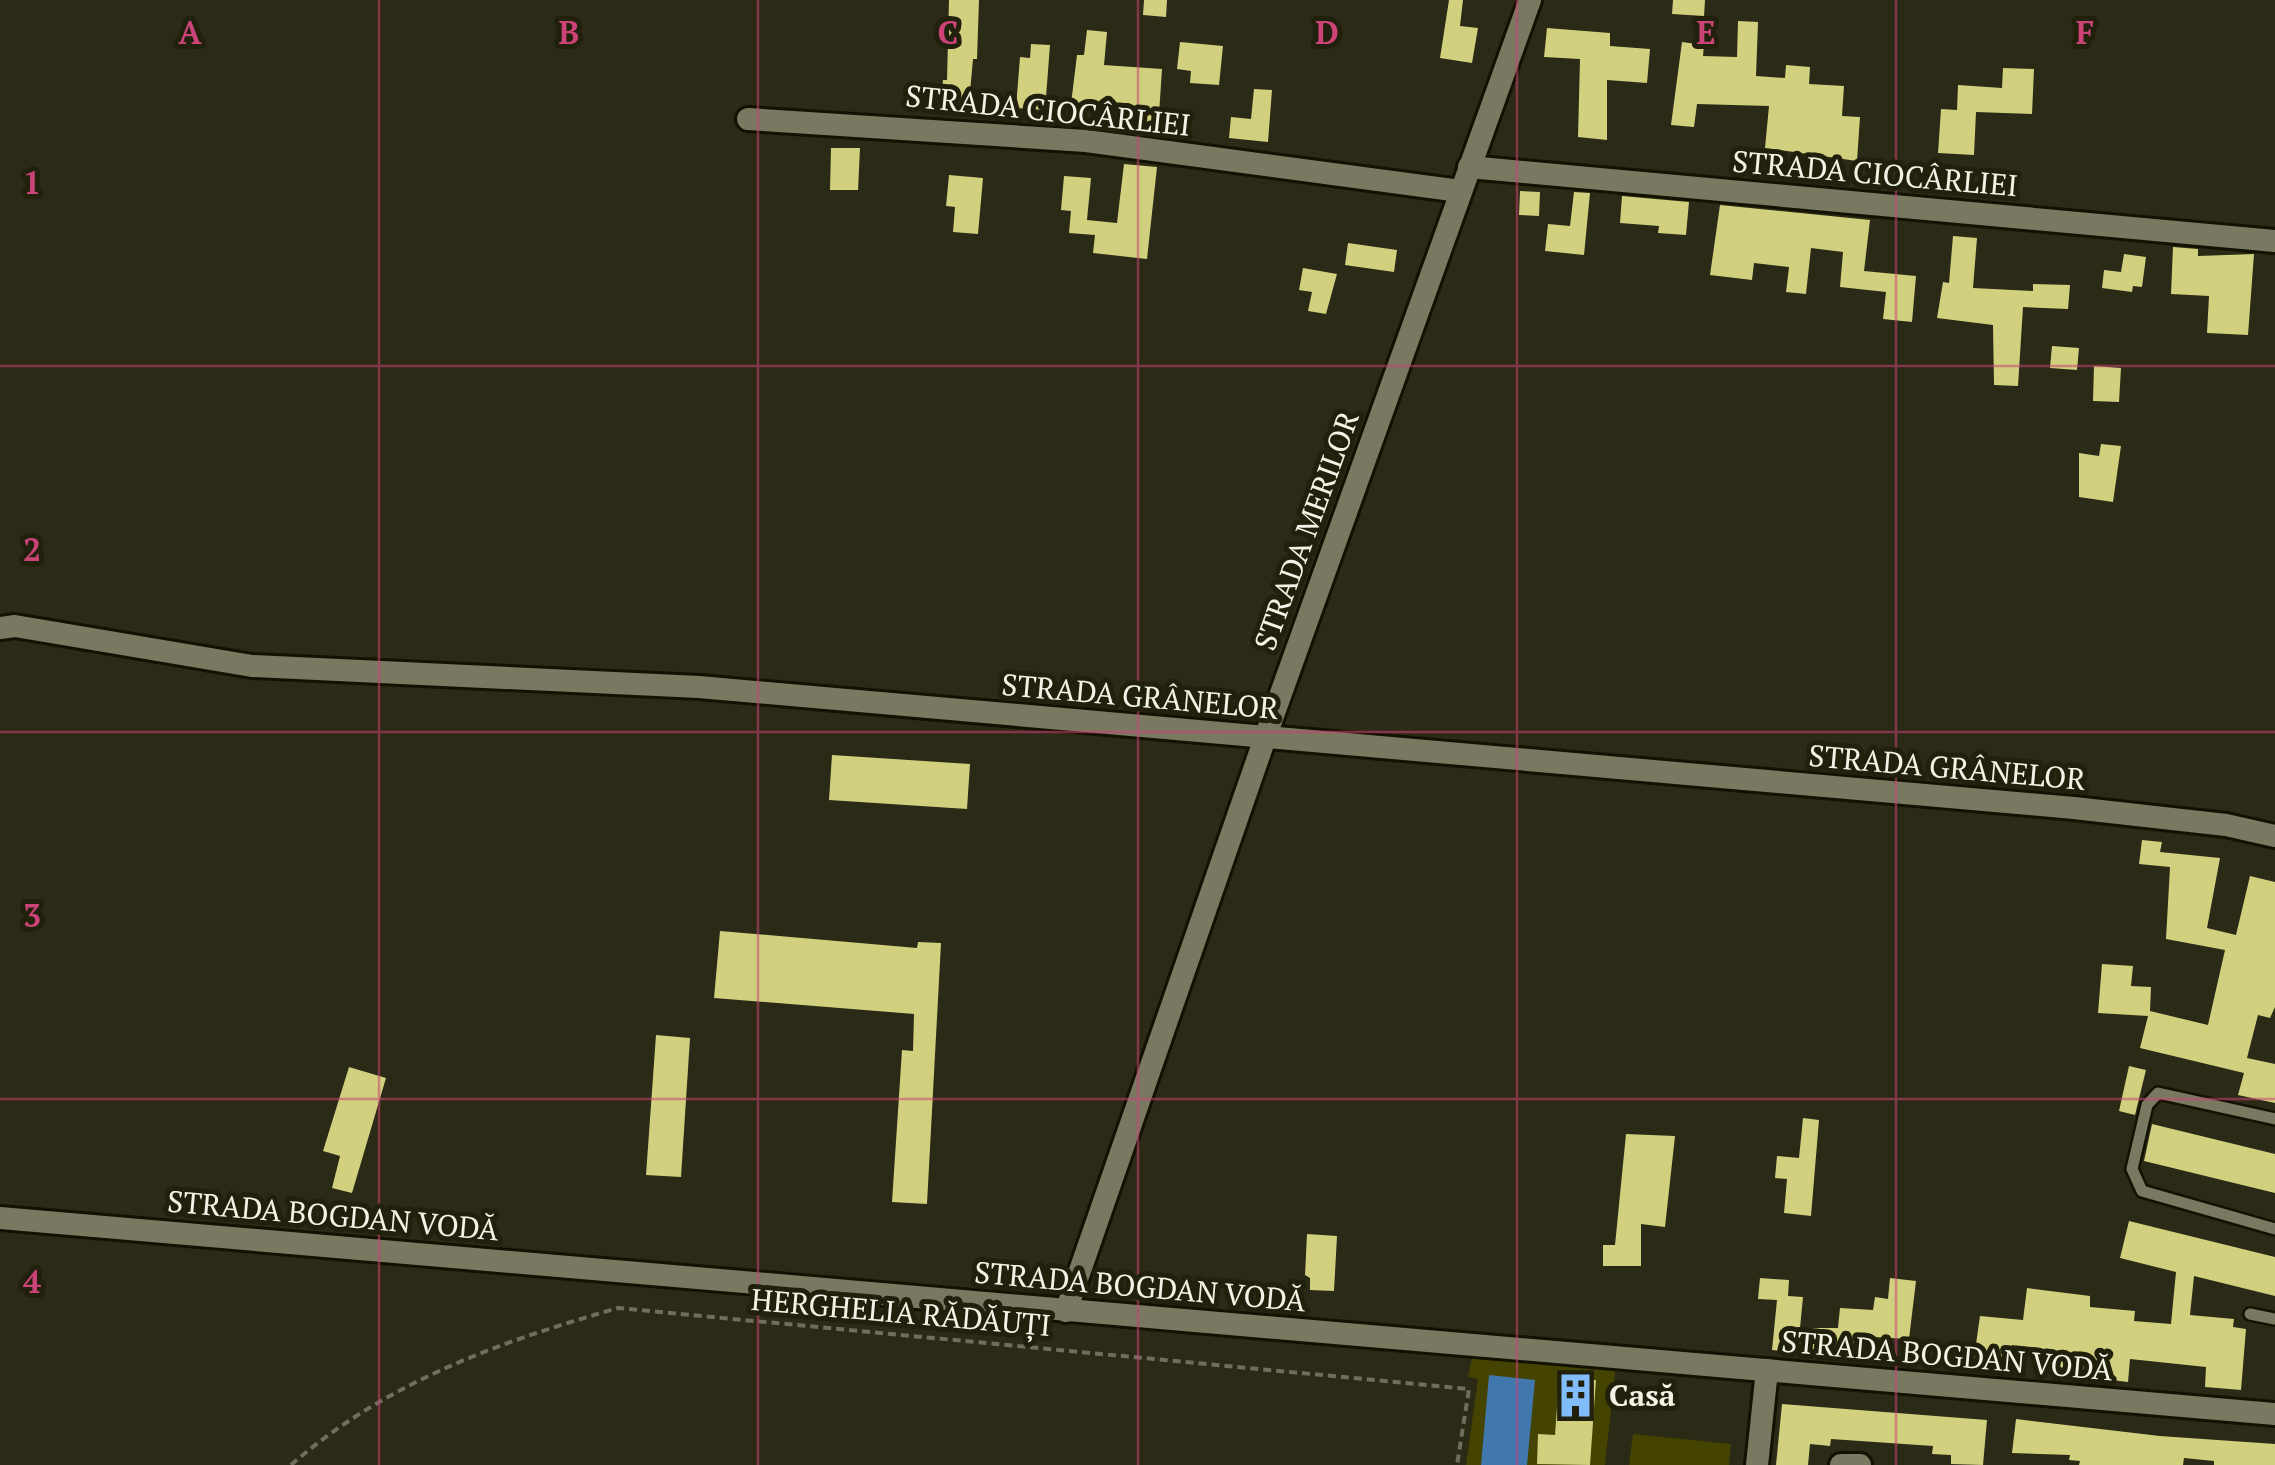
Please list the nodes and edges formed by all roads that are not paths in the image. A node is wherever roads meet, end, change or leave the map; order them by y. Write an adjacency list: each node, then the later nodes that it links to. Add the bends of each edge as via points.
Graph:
1 (1530, 0): 3 (street, STRADA MERILOR)
2 (748, 119): 4 (street, STRADA CIOCÂRLIEI, via 1086,141)
3 (1469, 168): 4 (street, STRADA MERILOR); 5 (street, STRADA CIOCÂRLIEI)
4 (1460, 190): 7 (street, STRADA MERILOR)
5 (2275, 241)
6 (0, 628): 7 (street, STRADA GRÂNELOR, via 252,666 699,687)
7 (1264, 738): 8 (street, STRADA GRÂNELOR, via 2074,808); 12 (street, STRADA MERILOR)
8 (2275, 836)
9 (2275, 1120): 11 (lane, via 2158,1093 2148,1105 2132,1170 2142,1191)
10 (0, 1218): 12 (street, STRADA BOGDAN VODĂ)
11 (2275, 1229)
12 (1066, 1310): 15 (street, STRADA BOGDAN VODĂ)
13 (2250, 1314): 14 (lane)
14 (2275, 1319)
15 (1767, 1370): 16 (street, STRADA BOGDAN VODĂ); 17 (street)
16 (2275, 1414)
17 (1757, 1465)
18 (1841, 1465): 19 (street)
19 (1860, 1465)

